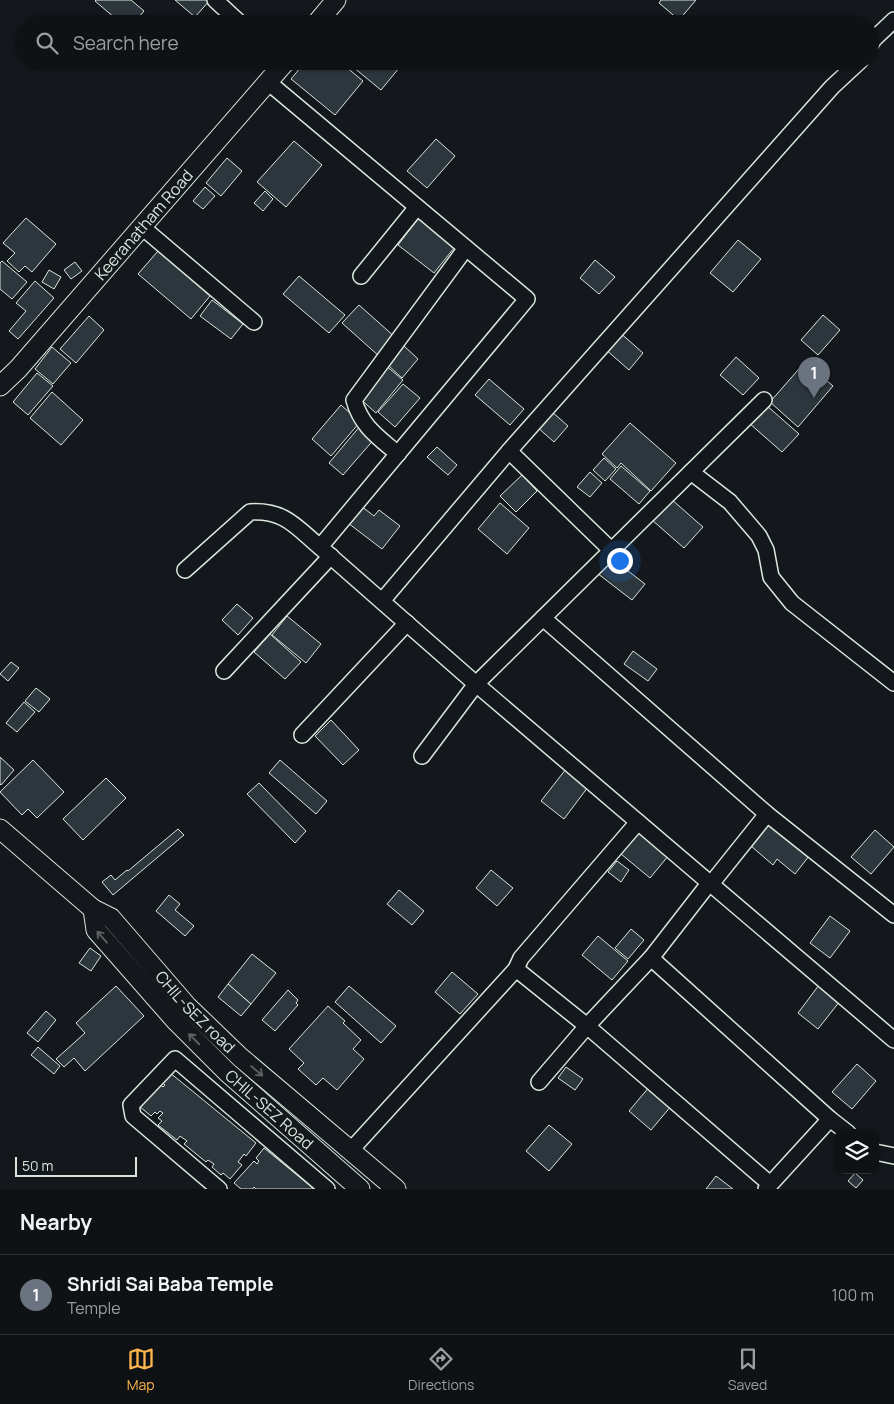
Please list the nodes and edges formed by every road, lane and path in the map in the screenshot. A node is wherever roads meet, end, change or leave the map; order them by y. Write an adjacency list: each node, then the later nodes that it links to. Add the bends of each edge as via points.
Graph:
1 (215, 0): 3 (street)
2 (336, 0): 4 (street)
3 (231, 15)
4 (324, 15)
5 (894, 20): 6 (street)
6 (879, 35)
7 (278, 70): 9 (street, Keeranatham Road)
8 (850, 70): 17 (street)
9 (268, 82): 10 (street); 11 (street, Keeranatham Road)
10 (417, 207): 12 (street); 13 (street)
11 (142, 227): 14 (street); 15 (street, Keeranatham Road)
12 (466, 248): 18 (street, via 354,400 363,423); 18 (street, via 527,299)
13 (361, 276)
14 (254, 322)
15 (0, 386)
16 (764, 400): 19 (street)
17 (509, 451): 20 (street); 23 (street)
18 (398, 454): 21 (street)
19 (690, 472): 20 (street); 27 (street, via 730,502 759,536 766,550 771,577 792,603)
20 (611, 550): 24 (street)
21 (326, 551): 22 (street, via 283,516 272,512 250,512); 23 (street); 26 (street)
22 (185, 570)
23 (382, 601): 25 (street)
24 (543, 618): 28 (street); 31 (street)
25 (407, 623): 28 (street); 29 (street)
26 (224, 670)
27 (894, 682)
28 (476, 684): 30 (street); 32 (street)
29 (302, 735)
30 (422, 756)
31 (767, 814): 34 (street); 36 (street)
32 (638, 822): 34 (street); 38 (street, via 521,958)
33 (0, 829): 35 (street, CHIL-SEZ road)
34 (710, 884): 37 (street); 40 (street)
35 (93, 909): 44 (street, CHIL-SEZ road, one-way to 44, via 111,918 187,1006 240,1057); 50 (street, CHIL-SEZ Road, one-way to 35, via 227,1072 175,1020 96,930)
36 (894, 915)
37 (651, 958): 39 (street); 42 (street)
38 (516, 970): 39 (street); 44 (street)
39 (587, 1026): 41 (street); 47 (street)
40 (892, 1035)
41 (539, 1082)
42 (830, 1119): 43 (street); 47 (street)
43 (843, 1129)
44 (350, 1150): 51 (street, CHIL-SEZ road)
45 (879, 1153): 46 (street)
46 (894, 1156)
47 (768, 1186)
48 (219, 1189): 49 (street, via 133,1116 131,1105 175,1059)
49 (327, 1189)
50 (360, 1189)
51 (396, 1189)

